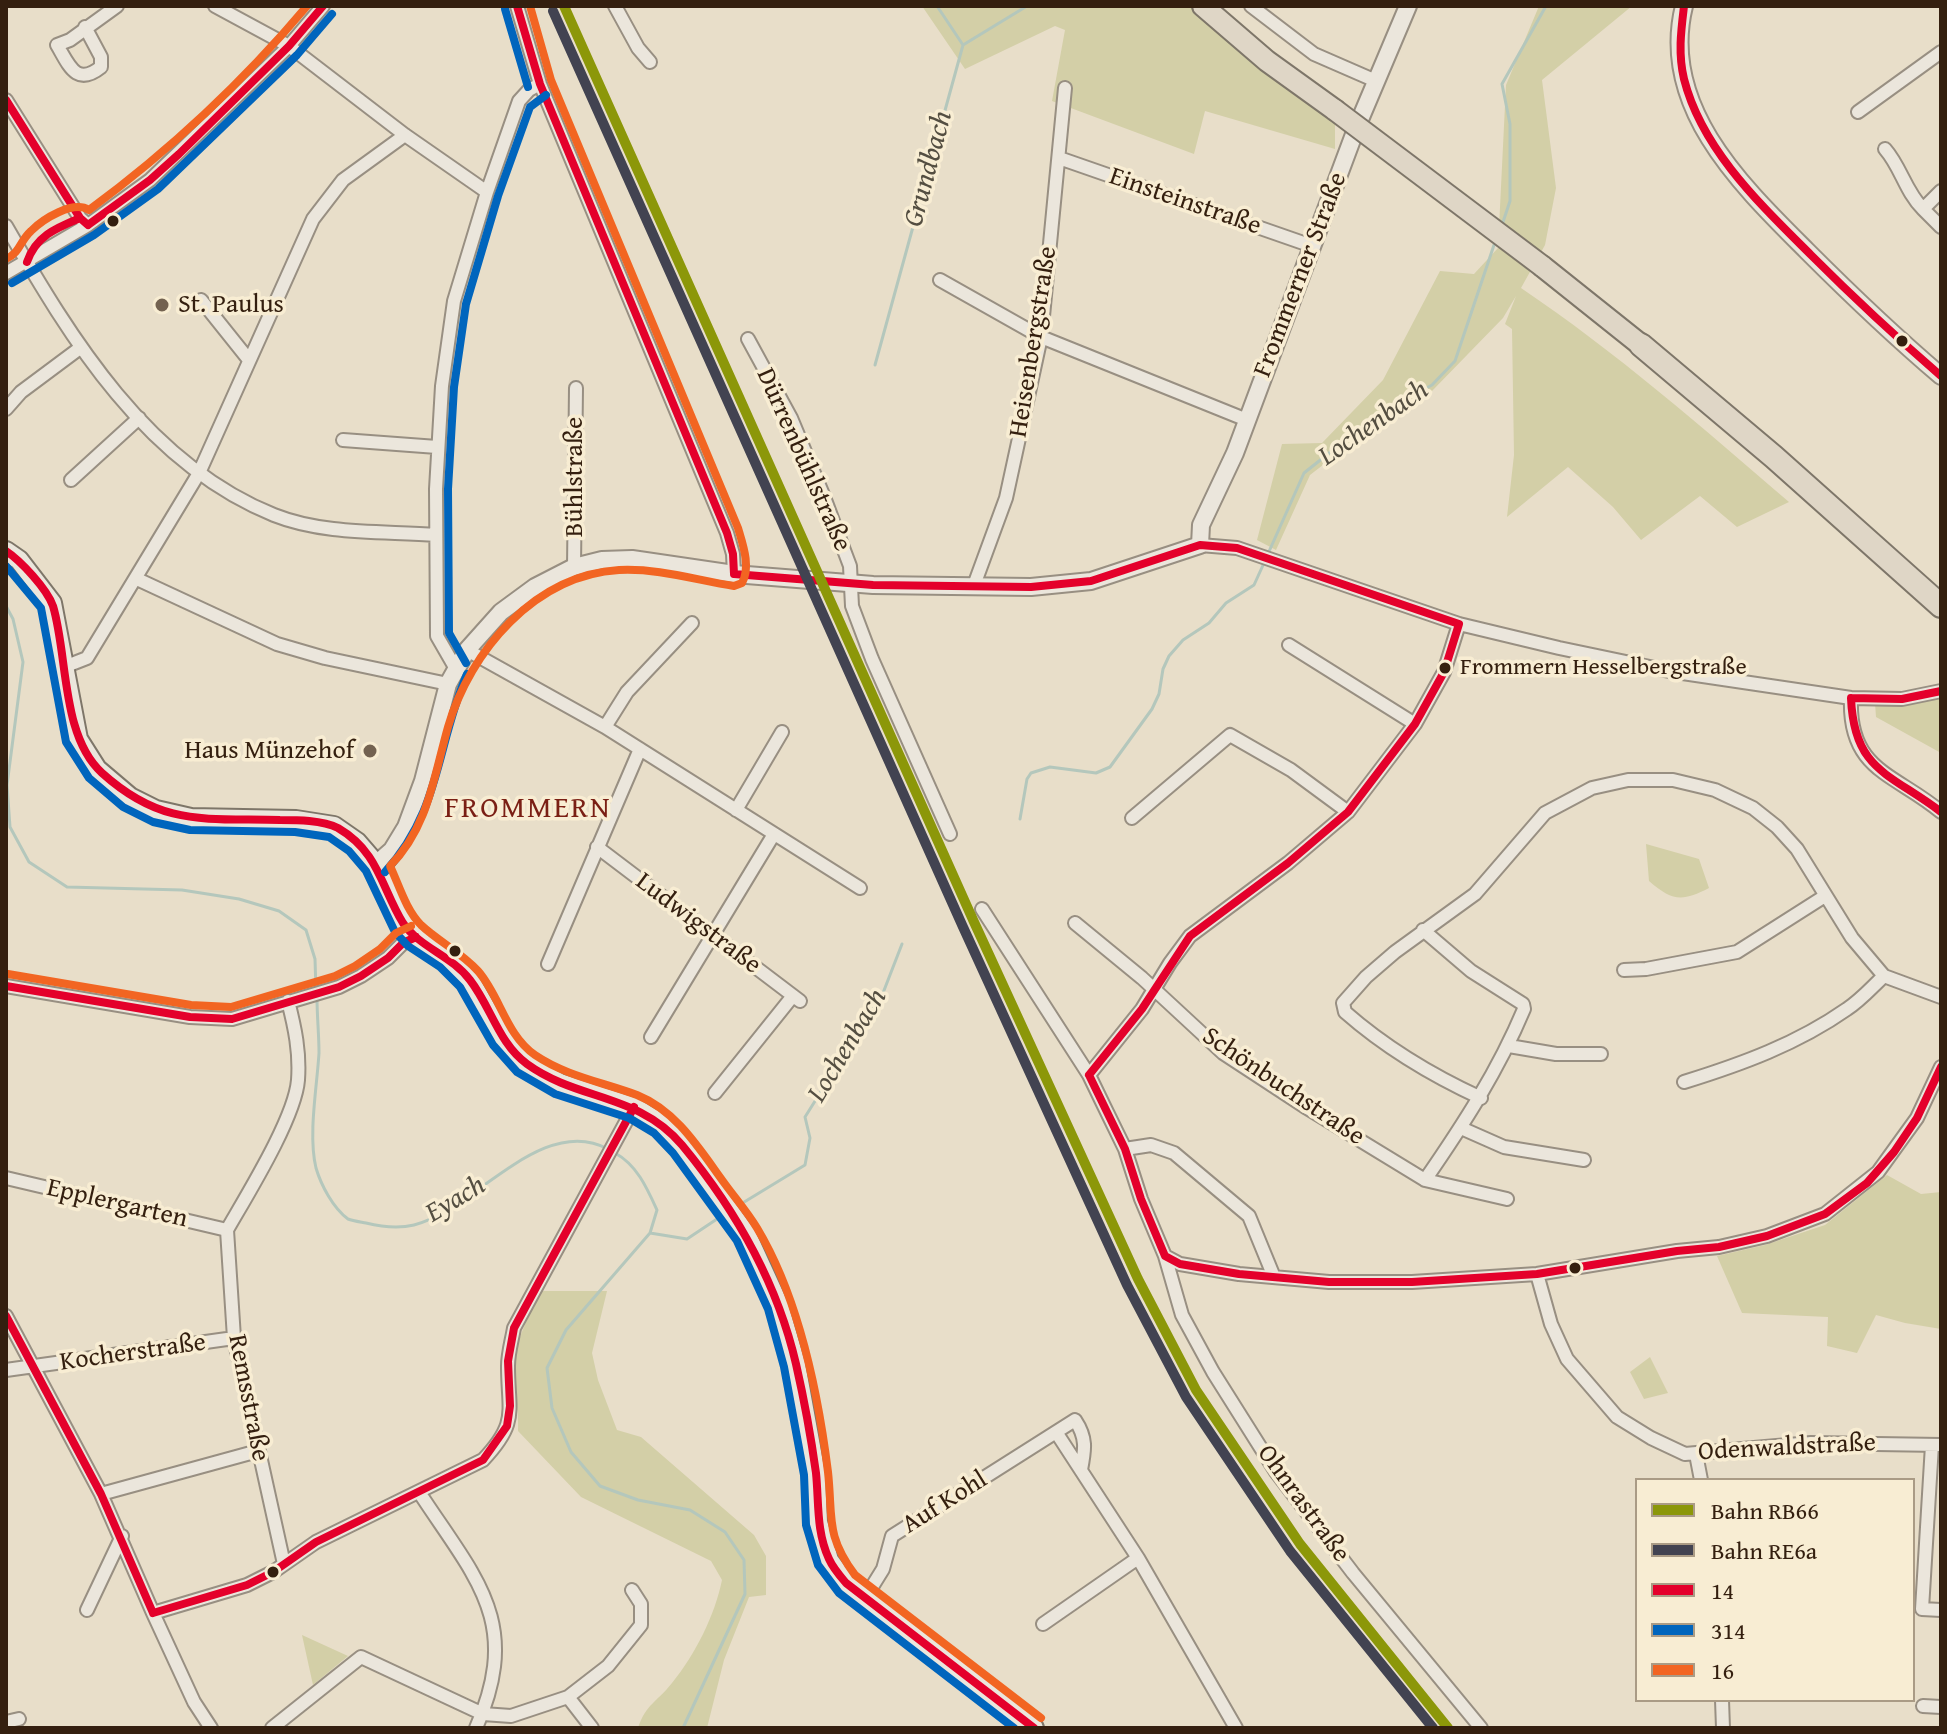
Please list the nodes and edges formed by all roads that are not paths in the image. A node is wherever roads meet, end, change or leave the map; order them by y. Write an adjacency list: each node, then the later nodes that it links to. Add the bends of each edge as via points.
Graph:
1 (117, 6): 10 (street)
2 (215, 6): 11 (street)
3 (323, 6): 11 (street)
4 (517, 6): 15 (street)
5 (615, 6): 13 (street)
6 (1203, 6): 35 (main road, bridge, via 1267,61)
7 (1251, 6): 14 (street, via 1314,54)
8 (1408, 6): 14 (street, Frommerner Straße)
9 (1684, 6): 38 (street, via 1678,28 1683,74 1692,106 1713,145 1743,185 1853,298)
10 (85, 27)
11 (289, 46): 19 (street); 25 (street, via 150,180)
12 (1941, 52): 18 (street)
13 (650, 62)
14 (1376, 81): 28 (street, Frommerner Straße)
15 (540, 84): 23 (street, via 519,101); 51 (street, via 727,533)
16 (1065, 88): 21 (street, Heisenbergstraße)
17 (6, 100): 25 (street)
18 (1858, 112)
19 (405, 135): 23 (street); 37 (street, via 343,180 313,219)
20 (1885, 149): 24 (street)
21 (1059, 158): 28 (street, Einsteinstraße); 33 (street, Heisenbergstraße)
22 (1941, 191): 24 (street)
23 (487, 192): 44 (street, via 454,301)
24 (1923, 209): 27 (street)
25 (88, 225): 29 (street)
26 (6, 226): 29 (street)
27 (1941, 227)
28 (1312, 246): 42 (street, Frommerner Straße)
29 (27, 262): 30 (street); 36 (street)
30 (6, 273)
31 (940, 280): 33 (street)
32 (201, 300): 37 (street)
33 (1041, 337): 42 (street); 54 (street, Heisenbergstraße, via 1006,498)
34 (748, 339): 53 (street, Dürrenbühlstraße, via 791,418 850,566)
35 (1641, 345): 55 (highway)
36 (80, 348): 40 (street); 41 (street)
37 (249, 360): 45 (street)
38 (1941, 376)
39 (576, 388): 50 (street, Bühlstraße)
40 (6, 409)
41 (139, 418): 45 (street); 46 (street)
42 (1247, 420): 48 (street, Frommerner Straße, via 1201,525)
43 (343, 440): 44 (street)
44 (437, 447): 47 (street)
45 (199, 473): 47 (street, via 275,515 302,523); 52 (street)
46 (71, 480)
47 (436, 535): 61 (street, via 437,636)
48 (1200, 545): 54 (street, via 1091,581); 57 (street, via 1260,555)
49 (6, 551): 60 (main road, via 52,603)
50 (574, 567): 51 (street, via 632,559); 59 (street, via 501,612)
51 (734, 574): 53 (street)
52 (137, 579): 60 (street, via 87,658); 61 (street, via 281,645 371,669)
53 (851, 583): 54 (street); 73 (street, Dürrenbühlstraße, via 852,606 872,659)
54 (973, 588)
55 (1941, 606)
56 (692, 623): 65 (street, via 627,692)
57 (1459, 624): 63 (street, via 1669,671); 64 (street, via 1444,672)
58 (1289, 645): 64 (street)
59 (467, 650): 61 (street); 65 (street)
60 (64, 667): 75 (main road, via 78,739 97,769 130,797 191,818 334,826)
61 (452, 677): 75 (street, via 406,827)
62 (1941, 691): 63 (street, via 1902,699)
63 (1851, 698): 70 (street, via 1852,730 1869,760)
64 (1415, 724): 69 (street)
65 (605, 727): 67 (street)
66 (782, 732): 68 (street)
67 (640, 749): 68 (street); 74 (street)
68 (736, 810): 72 (street)
69 (1348, 812): 71 (street, via 1291,770 1230,735); 87 (street, via 1190,936)
70 (1941, 812)
71 (1132, 818)
72 (774, 834): 76 (street); 81 (street)
73 (950, 834)
74 (597, 847): 81 (street, Ludwigstraße); 83 (street)
75 (376, 864): 82 (main road, via 394,907)
76 (860, 888)
77 (1825, 896): 80 (street, via 1797,849 1753,808 1715,790 1673,780 1628,780 1592,788 1545,813 1475,894); 84 (street, via 1737,952); 85 (street)
78 (982, 909): 94 (street, Ohnrastraße)
79 (1075, 923): 87 (street, Schönbuchstraße)
80 (1423, 930): 91 (street, via 1471,971 1523,1004); 98 (street, via 1366,977 1343,1003 1345,1012 1398,1054)
81 (714, 936): 90 (street); 97 (street, Ludwigstraße, via 796,999)
82 (416, 937): 89 (street, via 361,976); 99 (main road, via 470,980 503,1038 525,1063)
83 (548, 964)
84 (1624, 970)
85 (1884, 976): 88 (street); 95 (street, via 1850,1008 1802,1038 1750,1062)
86 (6, 986): 89 (street, via 204,1019 232,1019)
87 (1153, 990): 94 (street); 104 (street, Schönbuchstraße, via 1223,1053)
88 (1941, 997)
89 (293, 1000): 106 (street, via 298,1083 286,1118)
90 (651, 1037)
91 (1509, 1046): 92 (street); 98 (street)
92 (1601, 1054)
93 (1941, 1067): 96 (street)
94 (1089, 1075): 101 (street, Ohnrastraße)
95 (1684, 1082)
96 (1936, 1091): 108 (street, via 1878,1172 1825,1214 1719,1247)
97 (715, 1093)
98 (1481, 1098): 100 (street)
99 (631, 1112): 120 (street, via 514,1328 508,1364 511,1412 502,1440 483,1460); 126 (main road, via 662,1124 682,1145 759,1256 792,1349 816,1474 818,1522 829,1560)
100 (1461, 1128): 102 (street, via 1504,1147); 104 (street)
101 (1125, 1149): 107 (street, Ohnrastraße); 109 (street, via 1151,1145 1174,1153 1239,1207 1249,1216)
102 (1584, 1160)
103 (6, 1178): 106 (street, Epplergarten)
104 (1425, 1180): 105 (street, Schönbuchstraße)
105 (1507, 1199)
106 (227, 1230): 111 (street, Remsstraße)
107 (1165, 1256): 109 (street, via 1180,1264); 143 (street, Ohnrastraße, via 1182,1315 1276,1472)
108 (1537, 1274): 109 (street, via 1412,1282); 117 (street, Odenwaldstraße, via 1567,1359 1602,1401 1651,1438)
109 (1274, 1277)
110 (6, 1316): 112 (street)
111 (234, 1338): 112 (street, Kocherstraße); 116 (street, Remsstraße)
112 (32, 1368): 113 (street, Kocherstraße); 121 (street)
113 (6, 1370)
114 (1056, 1432): 118 (street); 118 (street, via 1075,1420 1084,1433); 126 (street, Auf Kohl, via 892,1536 883,1569)
115 (1936, 1445): 117 (street, Odenwaldstraße, via 1811,1443); 128 (street)
116 (258, 1451): 121 (street); 124 (street, Remsstraße)
117 (1696, 1454): 119 (street)
118 (1081, 1470): 123 (street)
119 (1701, 1478)
120 (419, 1492): 124 (street, via 316,1542); 136 (street, via 480,1585 496,1630 497,1656)
121 (101, 1494): 122 (street)
122 (122, 1536): 127 (street); 130 (street)
123 (1138, 1558): 131 (street); 142 (street)
124 (284, 1564): 130 (street, via 247,1585)
125 (632, 1590): 132 (street, via 641,1604 641,1625 608,1666)
126 (865, 1598): 141 (main road)
127 (87, 1610)
128 (1917, 1610): 129 (street)
129 (1941, 1610)
130 (153, 1613): 137 (street)
131 (1043, 1624)
132 (568, 1697): 136 (street, via 511,1716); 140 (street)
133 (1722, 1702): 144 (street)
134 (1923, 1706): 135 (street)
135 (1941, 1707)
136 (483, 1714): 138 (street, via 361,1657); 139 (street)
137 (211, 1728)
138 (272, 1728)
139 (476, 1728)
140 (592, 1728)
141 (1034, 1728)
142 (1236, 1728)
143 (1481, 1728)
144 (1723, 1728)

